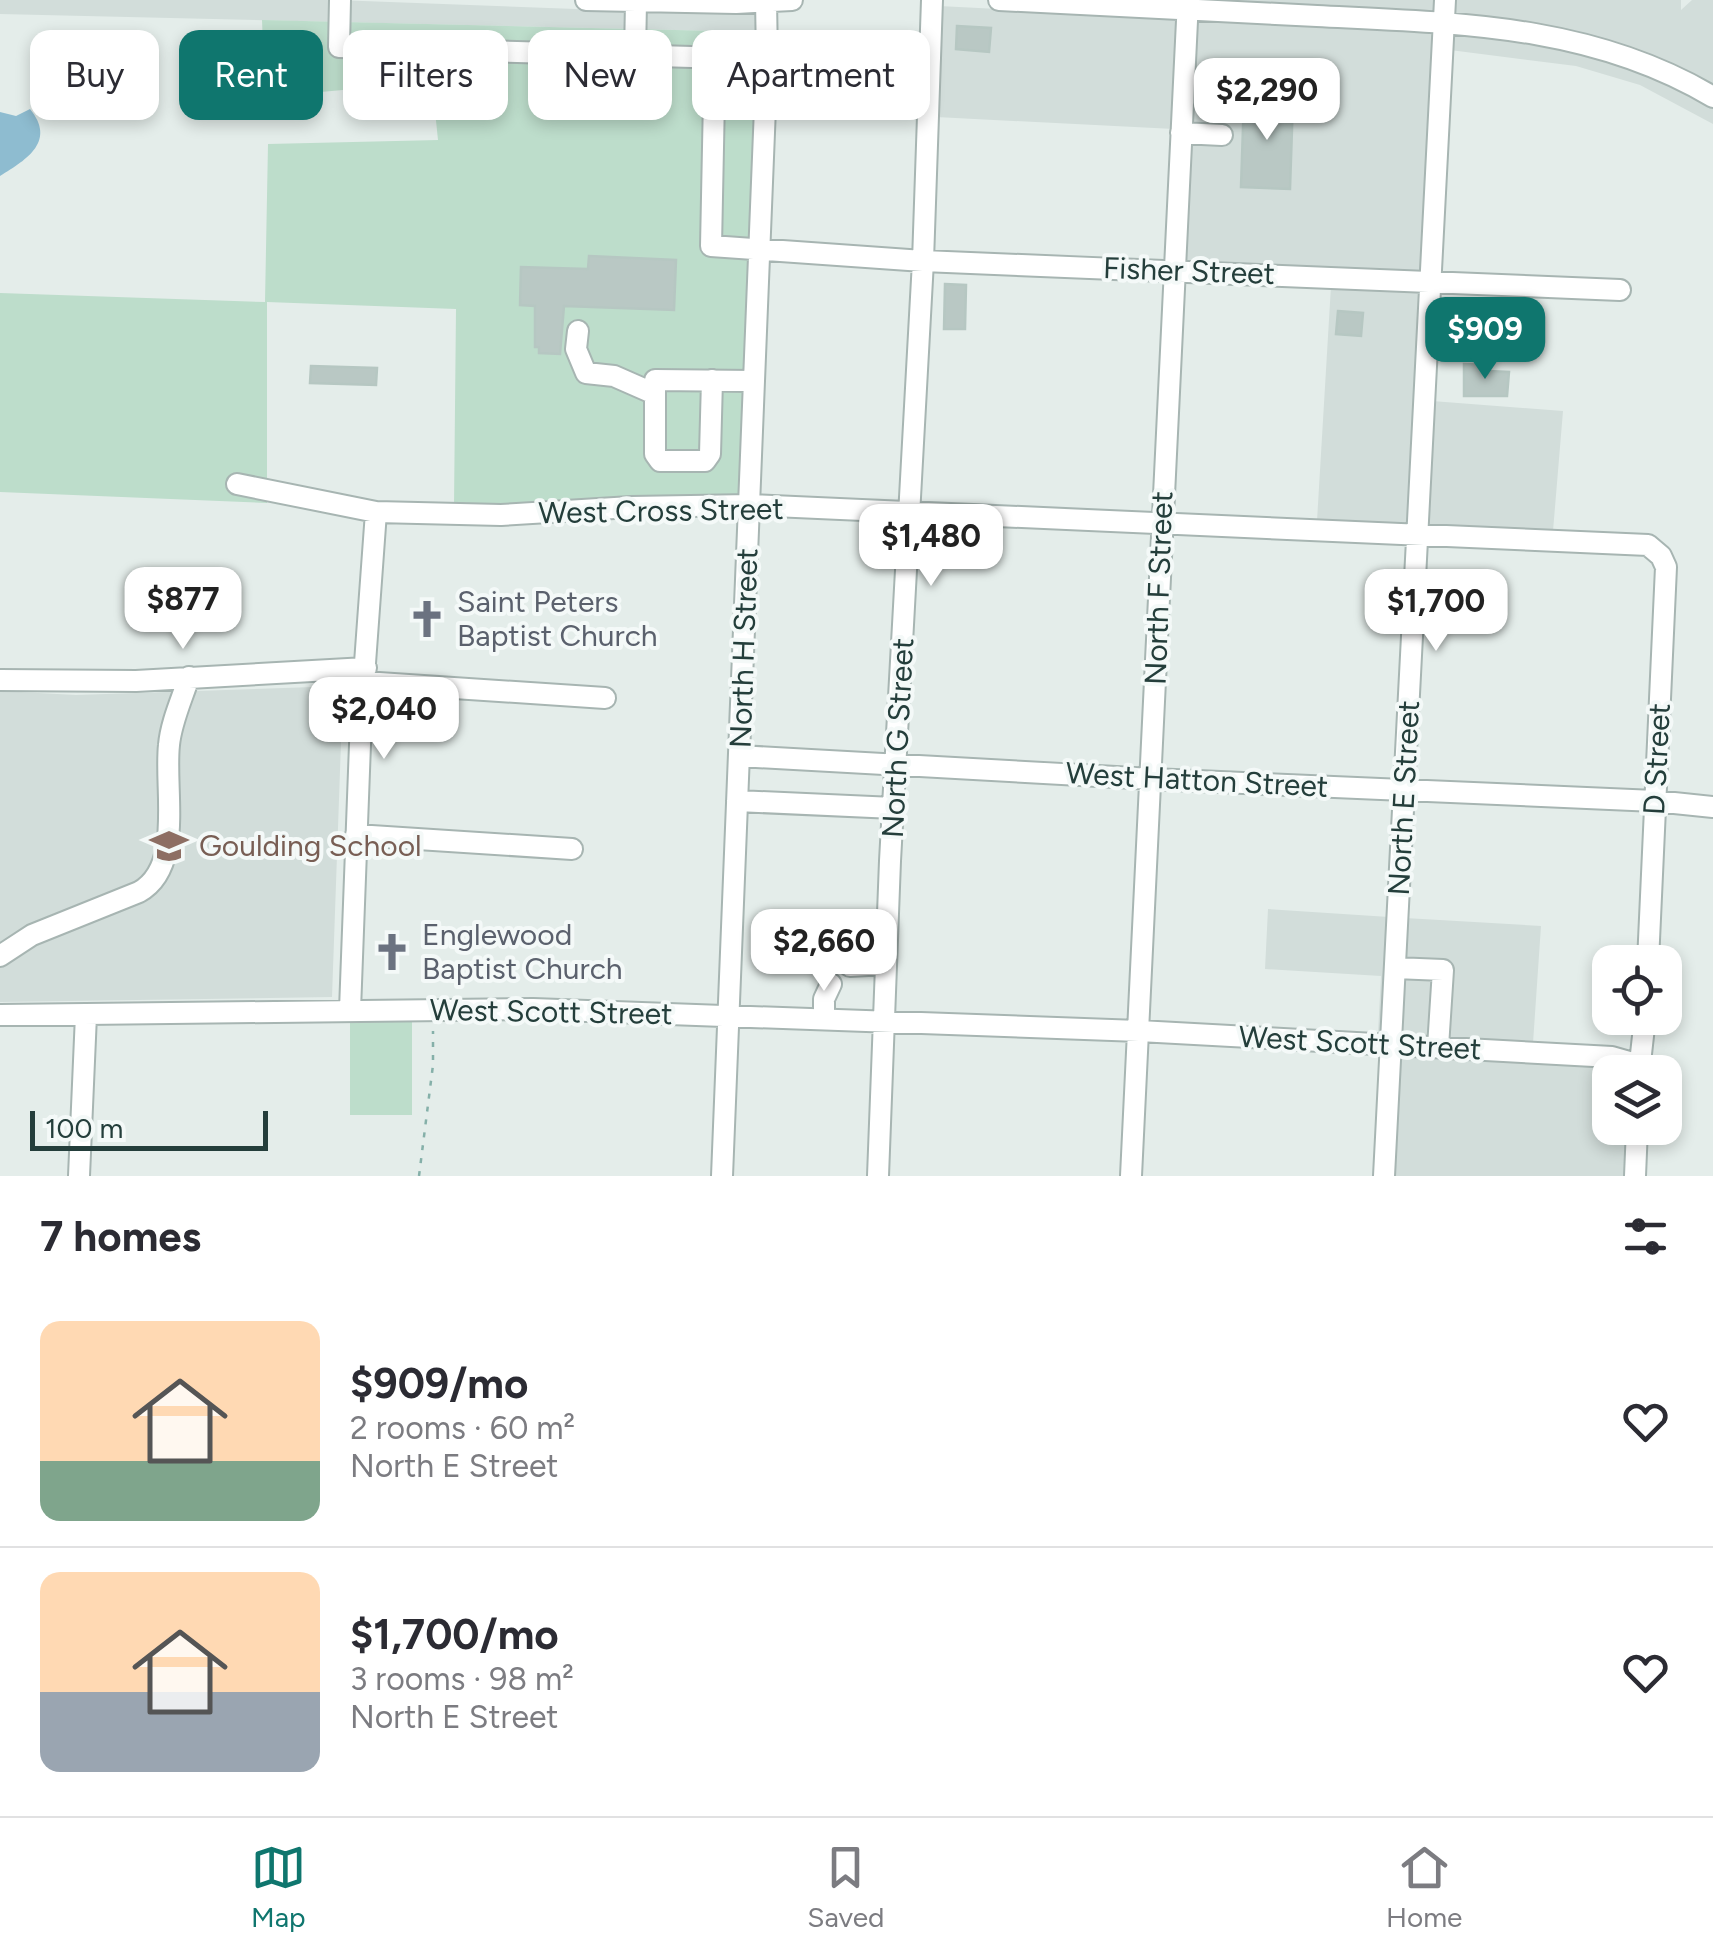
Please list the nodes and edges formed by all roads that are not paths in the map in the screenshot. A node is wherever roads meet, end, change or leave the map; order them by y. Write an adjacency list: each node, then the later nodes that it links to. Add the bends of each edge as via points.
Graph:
1 (340, 0): 13 (street, via 339,47)
2 (586, 0): 8 (street)
3 (792, 0): 7 (street)
4 (932, 0): 20 (street, North G Street)
5 (999, 0): 9 (street)
6 (1445, 0): 10 (street, North E Street)
7 (766, 1): 8 (street); 12 (street, North H Street)
8 (636, 2): 11 (street)
9 (1188, 4): 10 (street); 17 (street, North F Street)
10 (1444, 23): 14 (street, via 1576,40 1657,68); 22 (street, North E Street)
11 (635, 30)
12 (767, 30)
13 (528, 52)
14 (1713, 97)
15 (714, 120): 19 (street, Fisher Street, via 711,246)
16 (764, 120): 19 (street, North H Street)
17 (1182, 134): 18 (street); 21 (street, North F Street)
18 (1222, 135)
19 (759, 250): 20 (street, Fisher Street); 26 (street, North H Street)
20 (923, 261): 21 (street, Fisher Street); 31 (street, North G Street)
21 (1174, 270): 22 (street, Fisher Street); 32 (street, North F Street)
22 (1430, 280): 23 (street, Fisher Street); 33 (street, North E Street)
23 (1620, 290)
24 (578, 331): 27 (street, via 576,348 586,373 614,376)
25 (712, 380): 26 (street); 27 (street, via 655,380); 27 (street, via 705,461 660,460 655,454)
26 (754, 380): 29 (street, North H Street)
27 (655, 394)
28 (237, 484): 30 (street, West Cross Street)
29 (750, 506): 30 (street, West Cross Street, via 501,515); 31 (street, West Cross Street); 39 (street, North H Street)
30 (376, 512): 35 (street)
31 (911, 513): 32 (street, West Cross Street); 40 (street, North G Street)
32 (1162, 525): 33 (street, West Cross Street); 41 (street, North F Street)
33 (1417, 534): 34 (street, West Cross Street, via 1640,544); 42 (street, North E Street)
34 (1662, 556): 44 (street, D Street)
35 (365, 675): 36 (street); 38 (street); 47 (street)
36 (189, 677): 37 (street); 50 (street, via 169,743 160,873 139,892 32,935)
37 (0, 680)
38 (605, 698)
39 (739, 756): 40 (street, West Hatton Street); 43 (street, North H Street)
40 (896, 764): 41 (street, West Hatton Street); 46 (street, North G Street)
41 (1152, 779): 42 (street, West Hatton Street); 61 (street, North F Street)
42 (1404, 790): 44 (street, West Hatton Street); 53 (street, North E Street)
43 (738, 801): 46 (street); 58 (street, North H Street)
44 (1654, 801): 45 (street, West Hatton Street); 49 (street, D Street)
45 (1713, 807)
46 (894, 808): 51 (street, North G Street)
47 (356, 835): 48 (street); 55 (street)
48 (572, 849)
49 (1649, 945)
50 (0, 956)
51 (886, 964): 52 (street); 60 (street, North G Street)
52 (850, 966)
53 (1395, 968): 62 (street, North E Street); 63 (street, via 1443,970)
54 (831, 984): 59 (street)
55 (350, 1010): 57 (street, West Scott Street); 58 (street, West Scott Street)
56 (0, 1016): 57 (street, West Scott Street)
57 (86, 1016): 66 (street)
58 (729, 1016): 59 (street, West Scott Street); 67 (street, North H Street)
59 (824, 1020): 60 (street, West Scott Street)
60 (886, 1021): 61 (street, West Scott Street); 68 (street, North G Street)
61 (1139, 1032): 62 (street, West Scott Street); 69 (street, North F Street)
62 (1391, 1044): 63 (street, West Scott Street); 70 (street, North E Street)
63 (1438, 1047): 64 (street, West Scott Street)
64 (1592, 1056)
65 (1636, 1145): 71 (street)
66 (79, 1176)
67 (722, 1176)
68 (878, 1176)
69 (1131, 1176)
70 (1384, 1176)
71 (1635, 1176)

